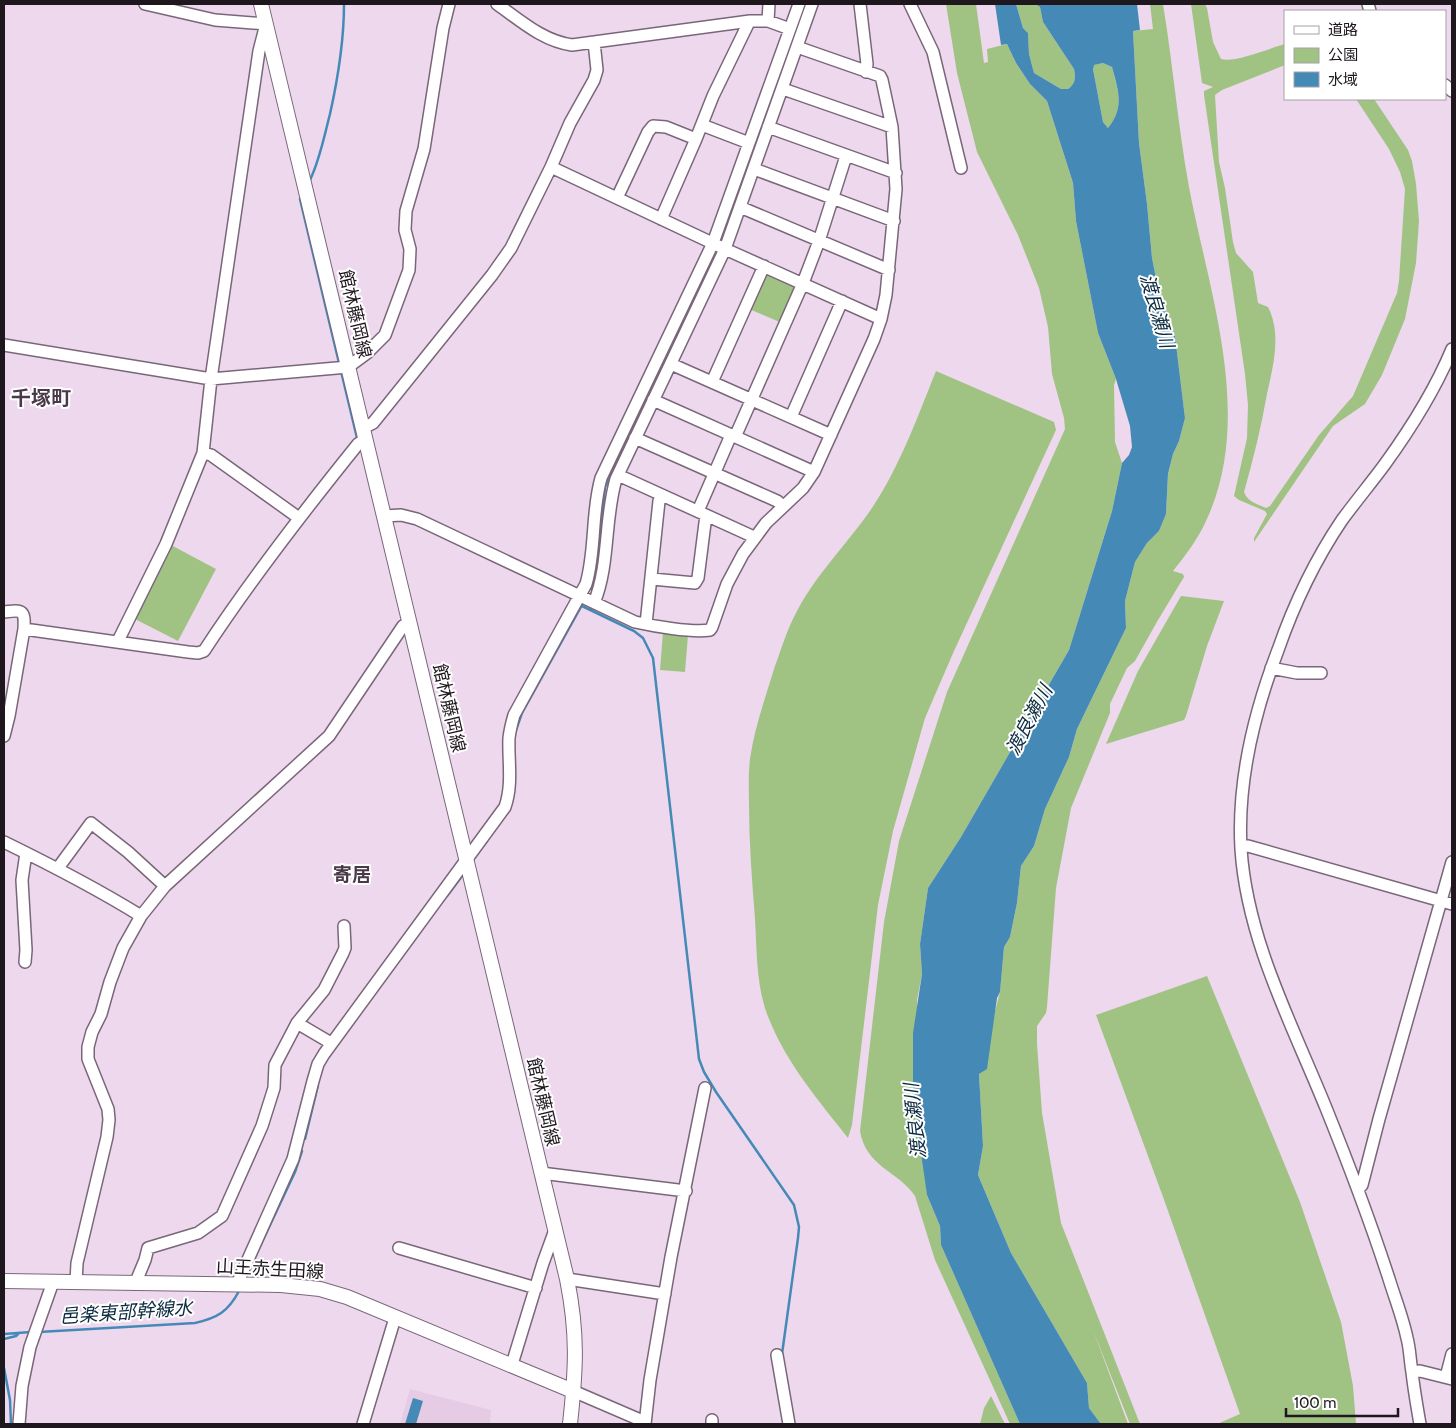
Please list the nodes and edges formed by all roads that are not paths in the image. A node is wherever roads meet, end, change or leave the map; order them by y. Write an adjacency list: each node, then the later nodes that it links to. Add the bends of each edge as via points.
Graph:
1 (145, 4): 12 (street, via 215,20)
2 (261, 4): 12 (main road, 館林藤岡線)
3 (449, 4): 44 (street, via 424,148 406,211 409,270 385,335)
4 (497, 4): 14 (street, via 538,34 555,41 572,45)
5 (769, 4): 11 (street)
6 (799, 4): 13 (street)
7 (812, 4): 15 (street)
8 (860, 4): 16 (street)
9 (910, 4): 26 (street, via 933,52)
10 (750, 21): 11 (street); 14 (street); 18 (street)
11 (768, 21): 13 (street)
12 (266, 24): 44 (main road, 館林藤岡線); 45 (street, via 259,52)
13 (790, 29): 22 (street)
14 (594, 42): 24 (street, via 597,70 594,80)
15 (797, 47): 16 (street); 17 (street)
16 (866, 72): 20 (street, via 880,76 882,80)
17 (782, 89): 19 (street); 20 (street)
18 (702, 125): 21 (street); 22 (street)
19 (768, 127): 23 (street); 25 (street)
20 (892, 127): 27 (street)
21 (696, 139): 28 (street, via 666,127 653,126); 31 (street)
22 (749, 143): 34 (street)
23 (846, 156): 27 (street); 29 (street)
24 (551, 167): 28 (street); 50 (street, via 504,258)
25 (754, 168): 29 (street); 30 (street)
26 (961, 168)
27 (896, 173): 32 (street)
28 (617, 198): 31 (street)
29 (833, 198): 32 (street); 33 (street)
30 (740, 207): 33 (street); 35 (street)
31 (660, 219): 34 (street)
32 (894, 221): 37 (street)
33 (819, 241): 37 (street); 38 (street)
34 (713, 243): 35 (street); 65 (street, via 601,478 590,567)
35 (725, 249): 36 (street); 43 (street)
36 (764, 266): 38 (street); 46 (street)
37 (889, 270): 40 (street)
38 (803, 283): 39 (street); 47 (street)
39 (842, 301): 40 (street); 49 (street)
40 (881, 319): 51 (street)
41 (4, 346): 45 (street)
42 (1452, 349): 72 (street, via 1446,377 1341,521 1315,565)
43 (671, 364): 46 (street); 48 (street)
44 (348, 367): 45 (street); 50 (main road, 館林藤岡線)
45 (211, 379): 54 (street)
46 (712, 382): 47 (street)
47 (752, 399): 49 (street); 52 (street)
48 (653, 400): 52 (street); 53 (street)
49 (791, 417): 51 (street)
50 (364, 434): 61 (main road, 館林藤岡線); 62 (street)
51 (831, 435): 55 (street)
52 (733, 436): 55 (street); 56 (street)
53 (635, 438): 56 (street); 57 (street)
54 (203, 453): 62 (street, via 211,455); 71 (street, via 166,544)
55 (814, 472): 59 (street, via 803,488)
56 (714, 473): 59 (street); 60 (street)
57 (618, 475): 58 (street); 66 (street, via 611,497 602,578)
58 (662, 495): 60 (street); 64 (street)
59 (783, 506): 63 (street)
60 (702, 513): 63 (street); 64 (street, via 698,578 695,582)
61 (385, 516): 65 (street, via 417,519); 68 (main road, 館林藤岡線)
62 (299, 518): 71 (street, via 204,651 188,652)
63 (754, 537): 69 (street, via 729,578 710,630)
64 (652, 579): 69 (street)
65 (580, 596): 66 (street); 79 (street, via 514,715 509,737 510,782 505,807)
66 (594, 604): 69 (street)
67 (4, 612): 70 (street, via 22,612 25,616)
68 (410, 622): 79 (main road, 館林藤岡線); 82 (street, via 403,626 329,736)
69 (646, 624)
70 (24, 629): 71 (street); 74 (street)
71 (118, 641)
72 (1271, 668): 73 (street); 77 (street, via 1245,770)
73 (1321, 674)
74 (7, 715): 75 (street)
75 (4, 736)
76 (4, 842): 78 (street)
77 (1241, 847): 83 (street, via 1248,846); 91 (street, via 1248,896 1270,970)
78 (26, 853): 81 (street); 86 (street, via 22,880)
79 (466, 858): 88 (street, via 440,898); 90 (main road, 館林藤岡線)
80 (1452, 862): 83 (street)
81 (58, 868): 82 (street, via 91,823); 84 (street)
82 (165, 886): 84 (street)
83 (1447, 902): 91 (street, via 1362,1185)
84 (141, 916): 98 (street, via 123,948 88,1047 88,1058 108,1109 109,1120 77,1263)
85 (344, 926): 87 (street, via 343,953 324,990)
86 (25, 962)
87 (298, 1023): 88 (street); 99 (street, via 275,1065 274,1088 262,1126 222,1216 198,1233 148,1248)
88 (331, 1043): 100 (street, via 318,1064 293,1159)
89 (705, 1088): 92 (street)
90 (541, 1173): 92 (street); 93 (main road, 館林藤岡線)
91 (1358, 1189): 107 (street, via 1403,1322)
92 (686, 1191): 102 (street)
93 (555, 1230): 95 (main road, 館林藤岡線); 101 (street)
94 (400, 1248): 101 (street)
95 (567, 1279): 102 (street); 109 (main road, 館林藤岡線, via 575,1330)
96 (4, 1280): 97 (main road, 山王赤生田線)
97 (53, 1282): 98 (main road, 山王赤生田線); 111 (street, via 35,1332 22,1386)
98 (76, 1283): 99 (main road, 山王赤生田線)
99 (135, 1284): 100 (main road, 山王赤生田線)
100 (237, 1284): 103 (main road, 山王赤生田線, via 320,1289)
101 (536, 1288): 106 (street)
102 (665, 1294): 110 (street)
103 (395, 1318): 106 (main road, 山王赤生田線); 112 (street)
104 (1452, 1354): 108 (street)
105 (777, 1355): 114 (street)
106 (509, 1365): 109 (main road, 山王赤生田線)
107 (1412, 1372): 108 (street); 115 (street)
108 (1449, 1378)
109 (573, 1392): 110 (street); 113 (main road, 館林藤岡線)
110 (645, 1423)
111 (19, 1424)
112 (363, 1424)
113 (570, 1424)
114 (789, 1424)
115 (1420, 1424)

